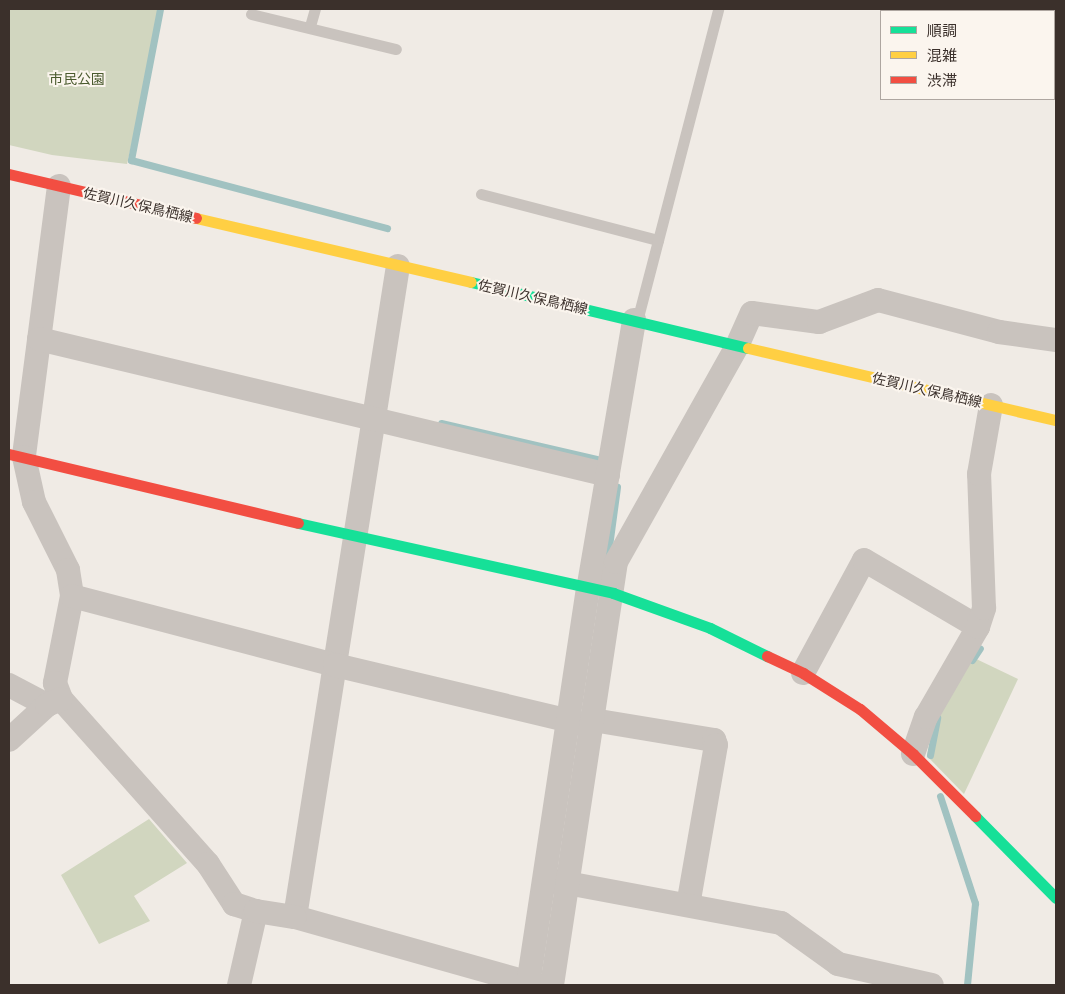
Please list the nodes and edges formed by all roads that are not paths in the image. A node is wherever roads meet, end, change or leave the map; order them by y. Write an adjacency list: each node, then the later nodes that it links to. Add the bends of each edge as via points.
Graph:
1 (315, 9): 4 (lane)
2 (718, 9): 9 (lane)
3 (251, 14): 4 (lane)
4 (310, 26): 5 (lane)
5 (396, 49)
6 (9, 174): 7 (street, 佐賀川久保鳥栖線)
7 (59, 186): 10 (street, 佐賀川久保鳥栖線); 12 (street)
8 (481, 194): 9 (lane)
9 (658, 240): 11 (lane)
10 (398, 266): 11 (street, 佐賀川久保鳥栖線); 16 (street)
11 (635, 321): 14 (street, 佐賀川久保鳥栖線); 19 (street)
12 (39, 339): 16 (street); 18 (street)
13 (1056, 340): 14 (street, via 999,332 878,300 819,322 752,313)
14 (737, 346): 15 (street, 佐賀川久保鳥栖線); 22 (street, via 616,562)
15 (991, 405): 17 (street, 佐賀川久保鳥栖線); 24 (street, via 979,474 984,608)
16 (375, 417): 19 (street); 20 (street)
17 (1056, 420)
18 (16, 455): 20 (street); 23 (street, via 34,502 68,570)
19 (608, 475): 21 (street)
20 (356, 537): 21 (street); 25 (street)
21 (588, 590): 22 (street); 29 (street)
22 (613, 593): 26 (street, via 710,628); 30 (street)
23 (72, 596): 25 (street); 28 (street)
24 (978, 627): 26 (street, via 864,560); 32 (street, via 943,682)
25 (335, 665): 29 (street); 37 (street)
26 (803, 673): 32 (street, via 860,708)
27 (9, 685): 28 (street)
28 (54, 702): 31 (street); 36 (street, via 208,864 234,904)
29 (568, 720): 30 (street); 33 (street)
30 (592, 723): 33 (street); 35 (street, via 714,740 716,745)
31 (9, 740)
32 (913, 754): 34 (street)
33 (556, 881): 35 (street); 38 (street); 40 (street)
34 (1056, 898)
35 (688, 905): 41 (street, via 781,923 838,964)
36 (256, 911): 37 (street); 39 (street)
37 (295, 917): 38 (street)
38 (531, 984)
39 (239, 985)
40 (552, 985)
41 (932, 985)

